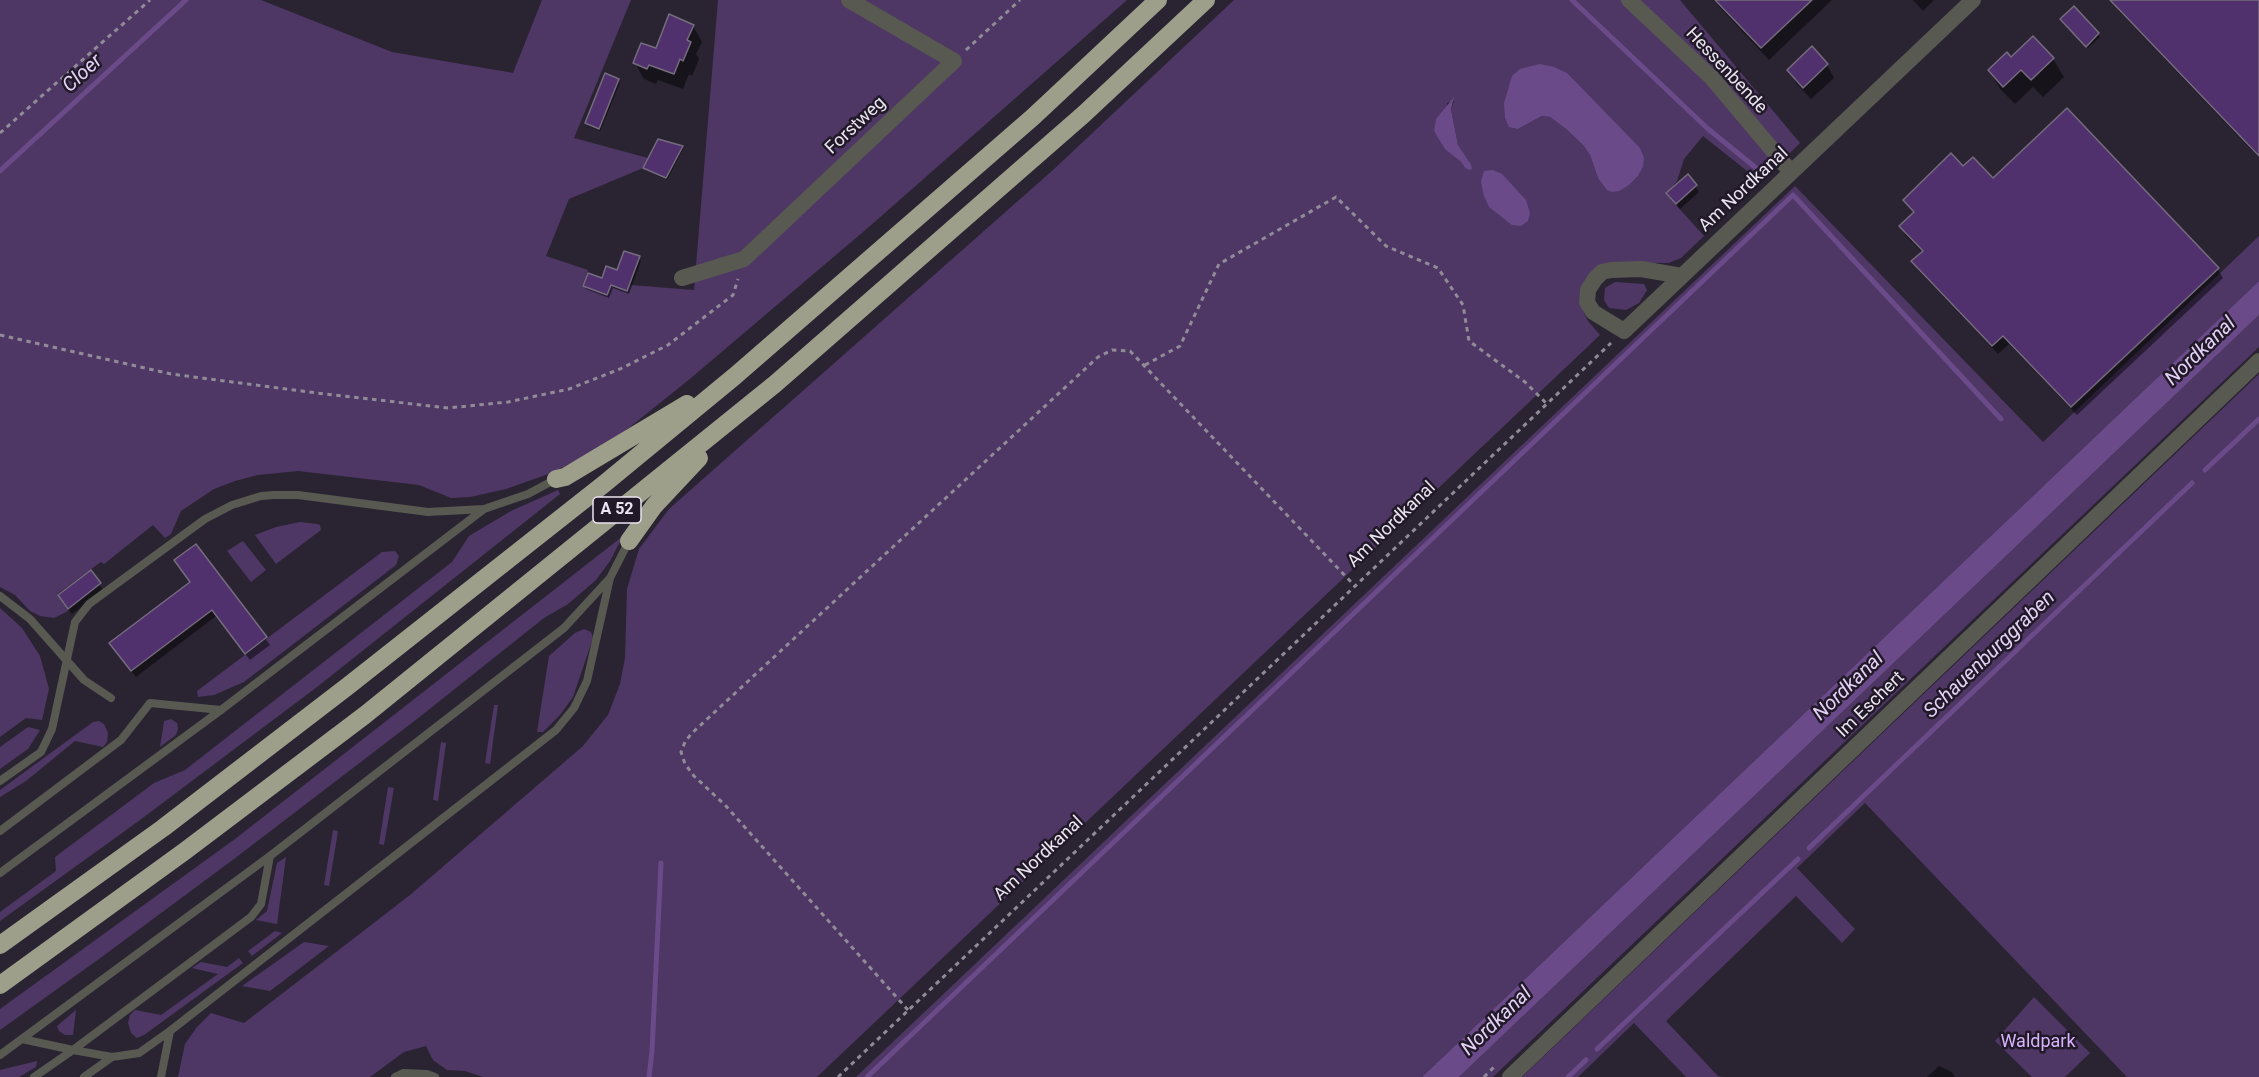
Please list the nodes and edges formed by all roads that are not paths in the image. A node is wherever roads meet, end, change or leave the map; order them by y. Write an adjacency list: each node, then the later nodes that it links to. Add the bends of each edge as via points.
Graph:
1 (849, 0): 8 (street, Forstweg, via 954,62 744,259)
2 (1158, 0): 10 (highway, A 52, via 1033,117)
3 (1206, 0): 11 (highway, A 52, via 1058,137)
4 (1629, 0): 6 (street, Hessenbende, via 1712,78)
5 (1972, 0): 6 (street, Am Nordkanal)
6 (1791, 172): 7 (street, Am Nordkanal)
7 (1682, 276): 7 (street, Am Nordkanal, via 1641,269 1602,272 1588,290 1587,302 1593,312 1624,331)
8 (682, 278)
9 (2259, 361): 36 (street, Im Eschert)
10 (735, 376): 12 (highway); 24 (highway, A 52, via 339,694)
11 (775, 384): 14 (highway, via 686,470); 25 (highway, A 52, via 365,715)
12 (556, 480): 13 (lane)
13 (484, 509): 17 (lane, via 428,512 298,495 261,496 232,505 205,519 89,604 75,622); 19 (lane)
14 (629, 541): 15 (lane)
15 (610, 578): 22 (lane, via 564,628); 26 (lane, via 587,681 574,708 556,730)
16 (0, 596): 17 (lane, via 30,619)
17 (65, 660): 18 (lane, via 84,680); 20 (lane, via 52,729 41,752)
18 (111, 698)
19 (221, 710): 21 (lane, via 150,703 121,740); 23 (lane)
20 (0, 781)
21 (0, 831)
22 (270, 856): 27 (lane); 28 (lane, via 261,904 251,917)
23 (0, 873)
24 (0, 945)
25 (0, 985)
26 (170, 1031): 30 (lane, via 139,1053); 33 (lane)
27 (22, 1039): 28 (lane); 29 (lane)
28 (73, 1050): 30 (lane); 31 (lane)
29 (0, 1055)
30 (112, 1057): 32 (lane)
31 (33, 1077)
32 (84, 1077)
33 (161, 1077)
34 (395, 1077): 35 (lane, via 403,1073)
35 (435, 1077)
36 (1510, 1077)

